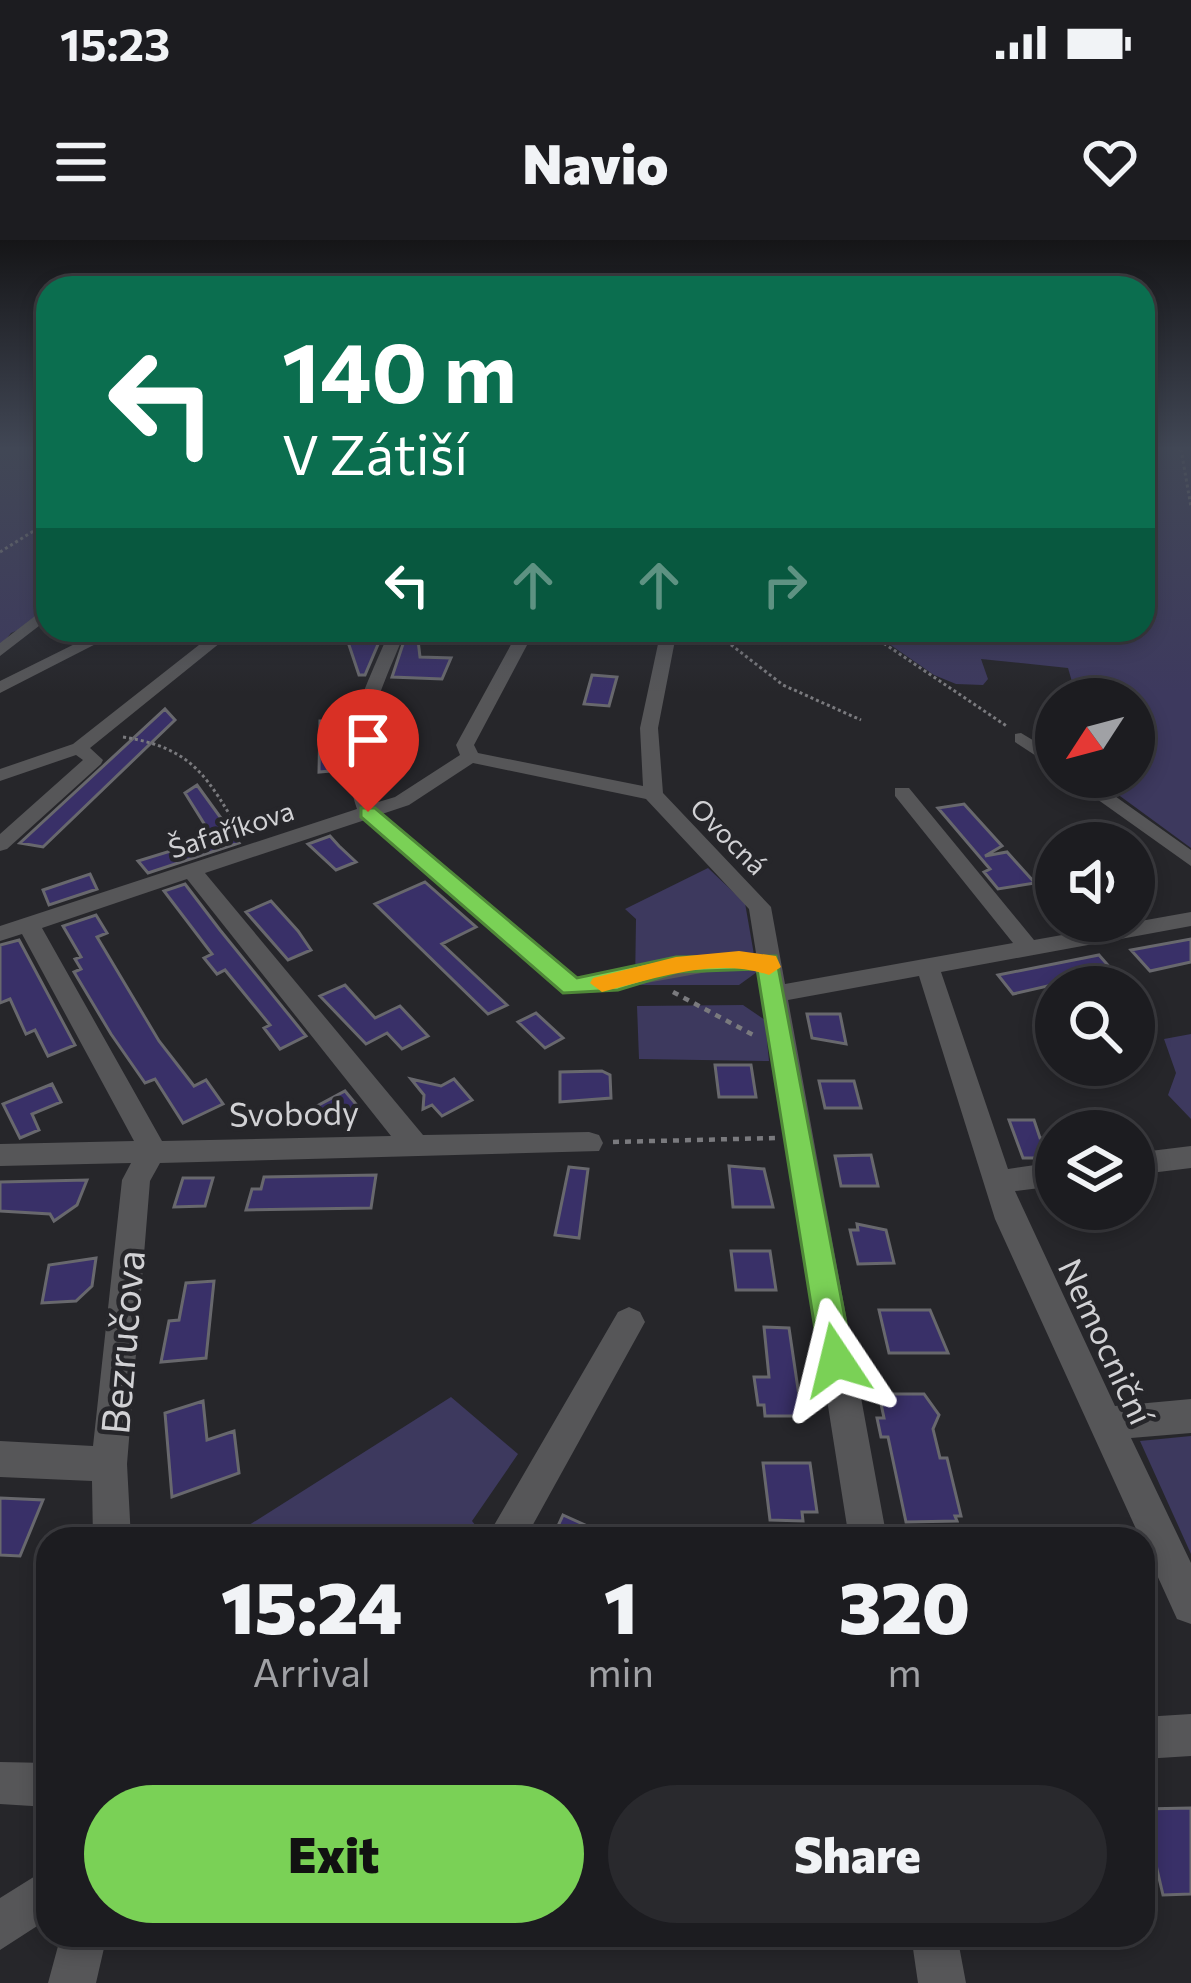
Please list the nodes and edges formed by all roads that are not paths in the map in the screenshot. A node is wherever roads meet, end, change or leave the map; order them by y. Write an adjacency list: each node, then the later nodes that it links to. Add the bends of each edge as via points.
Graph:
1 (36, 621): 7 (street)
2 (91, 642): 8 (street)
3 (213, 642): 10 (street)
4 (391, 642): 17 (street, via 355,736 354,780)
5 (519, 642): 12 (street, via 465,745)
6 (667, 642): 15 (street, via 650,728)
7 (0, 651)
8 (0, 688)
9 (1021, 738): 11 (street)
10 (79, 748): 13 (street); 18 (street, via 94,760)
11 (1035, 748)
12 (470, 757): 15 (street, Ovocná); 17 (street, Šafaříkova, via 428,788)
13 (0, 776)
14 (902, 792): 24 (street)
15 (653, 794): 25 (street, Ovocná, via 760,907)
16 (1105, 798): 19 (street)
17 (368, 812): 20 (street, Šafaříkova); 25 (street, via 572,987 676,964)
18 (0, 845)
19 (1191, 860)
20 (192, 871): 22 (street, Šafaříkova); 29 (street)
21 (1191, 919): 24 (street)
22 (28, 924): 23 (street, Šafaříkova); 30 (street)
23 (0, 934)
24 (1028, 947): 26 (street)
25 (768, 961): 27 (street, Ovocná)
26 (927, 965): 27 (street); 35 (street, Nemocniční)
27 (773, 994): 43 (street, Ovocná)
28 (589, 1142): 29 (street, Svobody)
29 (416, 1147): 30 (street, Svobody)
30 (153, 1150): 31 (street, Svobody); 40 (street, Bezručova, via 136,1180)
31 (0, 1155)
32 (1191, 1157): 33 (street)
33 (1155, 1162)
34 (1035, 1177): 35 (street)
35 (998, 1182): 38 (street, Nemocniční)
36 (629, 1322): 42 (street)
37 (1191, 1416): 38 (street)
38 (1107, 1424): 44 (street, Nemocniční)
39 (0, 1460): 40 (street)
40 (109, 1464): 41 (street, Bezručova)
41 (112, 1527)
42 (512, 1527)
43 (866, 1527)
44 (1155, 1527)
45 (1155, 1528): 46 (street, Nemocniční)
46 (1191, 1606)
47 (1191, 1736): 48 (street)
48 (1155, 1738)
49 (0, 1783): 50 (street)
50 (36, 1784)
51 (36, 1900): 52 (street)
52 (0, 1927)
53 (81, 1947): 55 (street)
54 (936, 1947): 56 (street)
55 (72, 1983)
56 (942, 1983)

